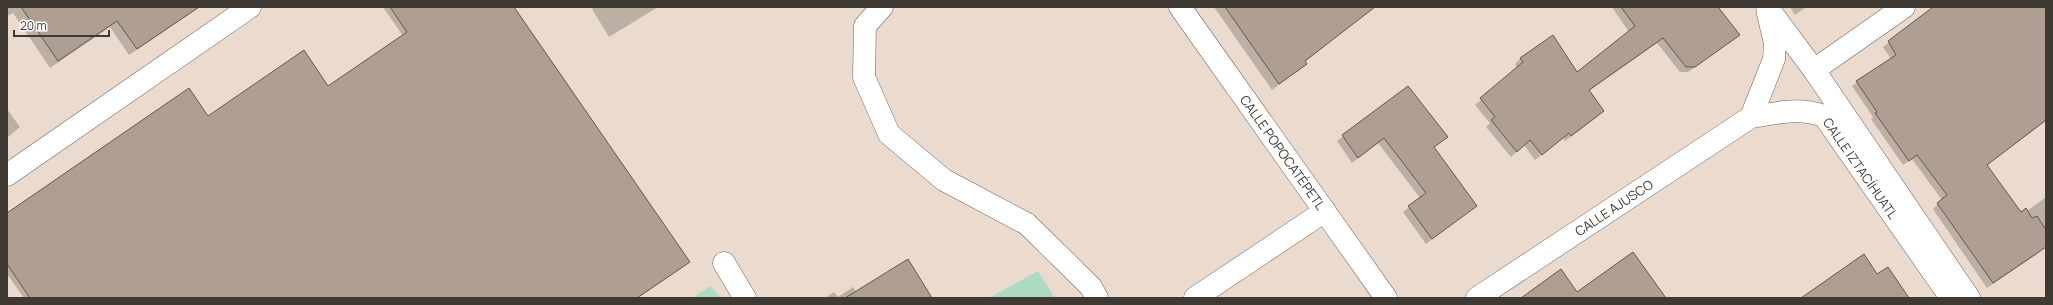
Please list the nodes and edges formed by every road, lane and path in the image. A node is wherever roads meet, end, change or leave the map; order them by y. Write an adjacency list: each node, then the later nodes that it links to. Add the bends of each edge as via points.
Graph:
1 (250, 7): 8 (street)
2 (882, 7): 12 (street, via 865,26 864,77 889,134 944,180 1027,224 1091,287)
3 (1180, 7): 9 (street, CALLE POPOCATÉPETL)
4 (1766, 7): 6 (street, CALLE IZTACÍHUATL); 7 (street, CALLE IZTACÍHUATL, via 1775,43 1774,59)
5 (1904, 7): 6 (street)
6 (1814, 70): 17 (street, CALLE IZTACÍHUATL)
7 (1751, 117): 15 (street, CALLE AJUSCO); 16 (street, CALLE IZTACÍHUATL, via 1793,110 1809,111 1824,116)
8 (7, 175)
9 (1325, 211): 13 (street); 14 (street, CALLE POPOCATÉPETL)
10 (724, 263): 11 (street)
11 (746, 298)
12 (1097, 298)
13 (1195, 298)
14 (1386, 298)
15 (1477, 298)
16 (1951, 298)
17 (1970, 298)

